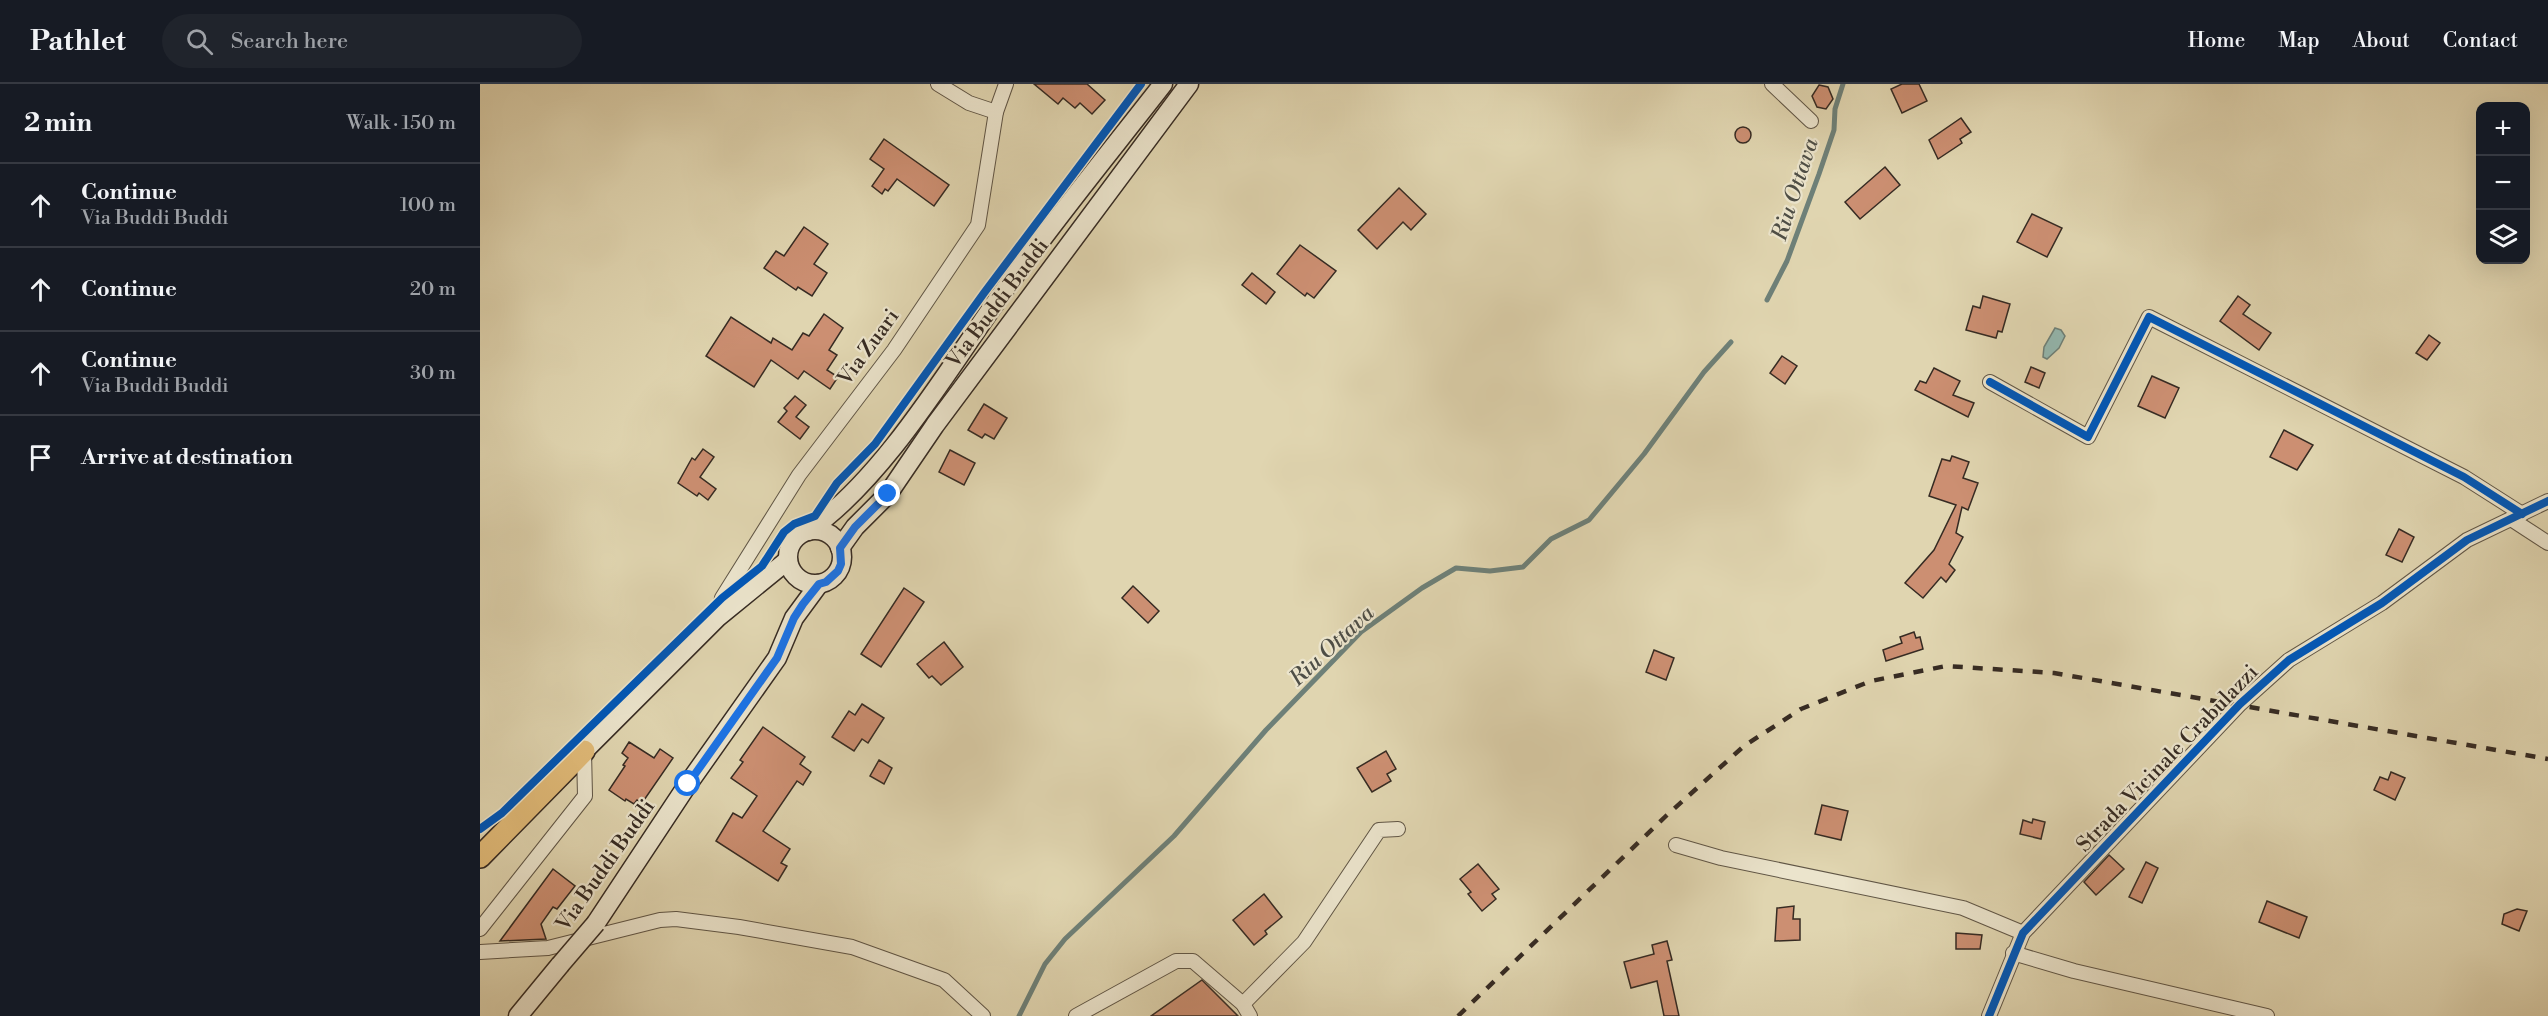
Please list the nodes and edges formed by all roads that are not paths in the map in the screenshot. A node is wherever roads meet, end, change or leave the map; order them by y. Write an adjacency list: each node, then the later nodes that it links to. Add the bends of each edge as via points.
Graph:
1 (938, 84): 6 (street, via 969,103)
2 (1006, 84): 6 (street, Via Zuari)
3 (1163, 84): 11 (main road, Via Buddi Buddi, via 1013,279 887,453 842,503)
4 (1189, 84): 13 (main road, Via Buddi Buddi, via 935,424 888,494)
5 (1772, 84): 7 (street)
6 (996, 112): 16 (street, Via Zuari, via 978,225 894,350 799,475 722,597)
7 (1811, 121)
8 (1990, 382): 10 (street, via 2088,437 2150,317 2454,472)
9 (2548, 501): 10 (street, Strada Vicinale Crabulazzi)
10 (2517, 517): 12 (street); 22 (street, Strada Vicinale Crabulazzi, via 2467,540 2382,603 2289,660 2240,705)
11 (801, 528): 13 (main road, via 824,532); 14 (main road, via 792,542)
12 (2548, 543)
13 (840, 548): 15 (main road, via 838,571)
14 (788, 560): 15 (main road, via 795,576); 16 (main road)
15 (819, 584): 26 (main road, Via Buddi Buddi, bridge, via 794,618 777,658 596,923)
16 (718, 616): 17 (main road)
17 (584, 751): 20 (main road); 21 (street, via 585,796)
18 (1398, 829): 25 (street, via 1379,830 1304,942)
19 (1676, 845): 22 (street, via 1721,858 1963,908)
20 (480, 857)
21 (480, 929)
22 (2023, 933): 24 (street, Strada Vicinale Crabulazzi)
23 (480, 952): 27 (street, via 548,948 660,920 739,927 852,947 914,969 944,980)
24 (2013, 953): 29 (street, Strada Vicinale Crabulazzi); 30 (street)
25 (1247, 1010): 28 (street, via 1193,961 1176,961)
26 (518, 1016)
27 (983, 1016)
28 (1076, 1016)
29 (1989, 1016)
30 (2267, 1016)

